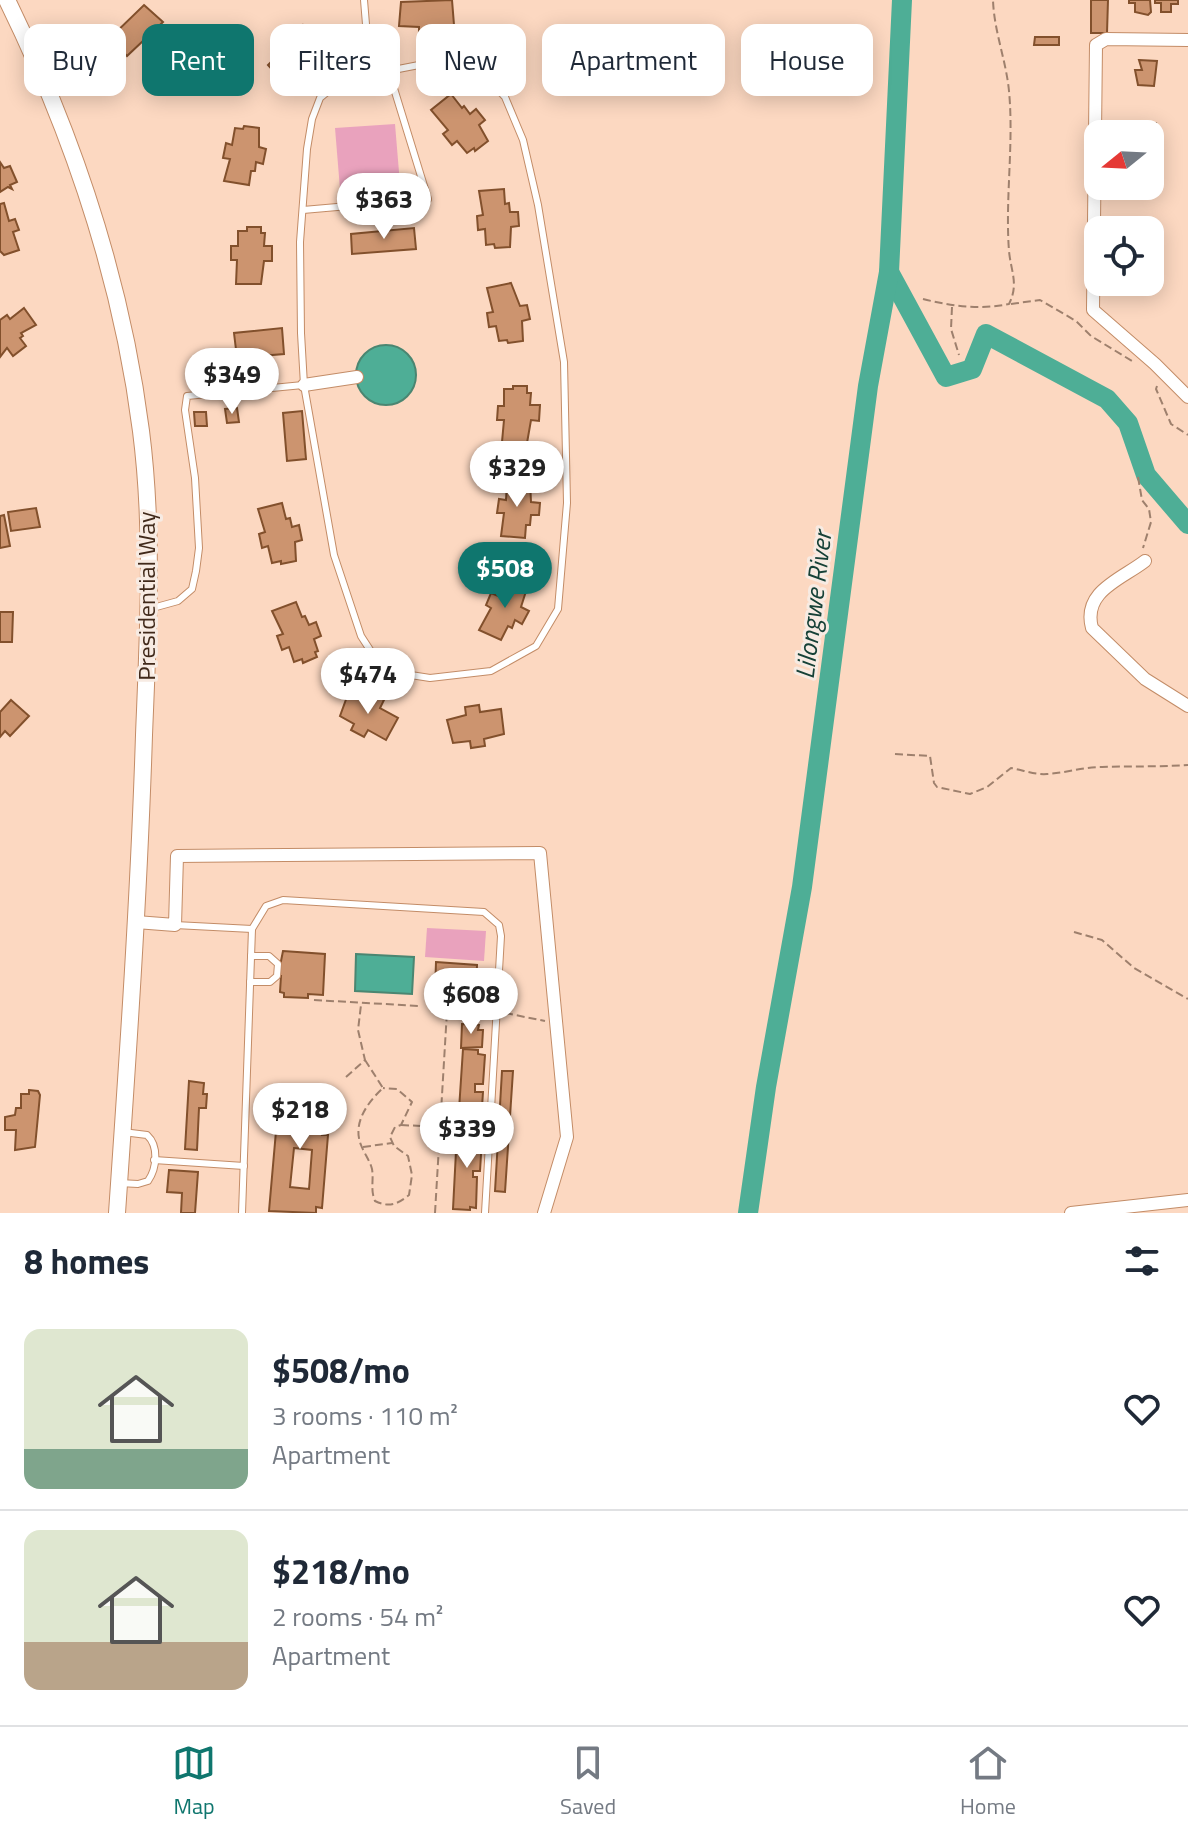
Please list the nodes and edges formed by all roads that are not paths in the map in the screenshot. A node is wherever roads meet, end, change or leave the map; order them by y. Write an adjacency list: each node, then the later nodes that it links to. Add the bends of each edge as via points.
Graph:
1 (7, 0): 13 (main road, Presidential Way, via 61,122 124,327 142,435)
2 (364, 0): 3 (lane)
3 (366, 24)
4 (1188, 40): 11 (street, via 1106,39 1096,45 1093,144 1093,310)
5 (400, 68): 10 (lane, via 443,64 484,75 506,99 523,140 553,287 565,393 567,503 558,609 536,646 491,671 430,678 398,673 372,653 361,636 334,555)
6 (322, 96): 8 (lane, via 309,132)
7 (396, 96): 8 (lane, via 428,199)
8 (303, 210): 10 (lane)
9 (357, 377): 10 (street)
10 (304, 385): 13 (lane, via 187,396 199,548 196,571 192,589 178,601)
11 (1188, 397)
12 (1145, 561): 14 (street, via 1100,592 1093,604 1092,628 1145,679)
13 (149, 609): 15 (main road, Presidential Way)
14 (1188, 706)
15 (136, 922): 16 (street); 20 (main road, Presidential Way)
16 (175, 925): 17 (lane); 28 (street, via 177,856 540,853 567,1137)
17 (252, 929): 18 (lane); 27 (lane, via 266,906 283,900 484,912 499,925)
18 (251, 956): 19 (lane); 19 (lane, via 269,956 278,964 270,982)
19 (250, 982): 22 (lane)
20 (123, 1132): 21 (lane, via 151,1138); 23 (main road, Presidential Way)
21 (154, 1160): 22 (lane); 23 (lane, via 148,1181)
22 (244, 1166): 26 (lane)
23 (119, 1183): 25 (main road, Presidential Way)
24 (1188, 1200): 29 (street)
25 (117, 1213)
26 (242, 1213)
27 (485, 1213)
28 (544, 1213)
29 (1071, 1213)

